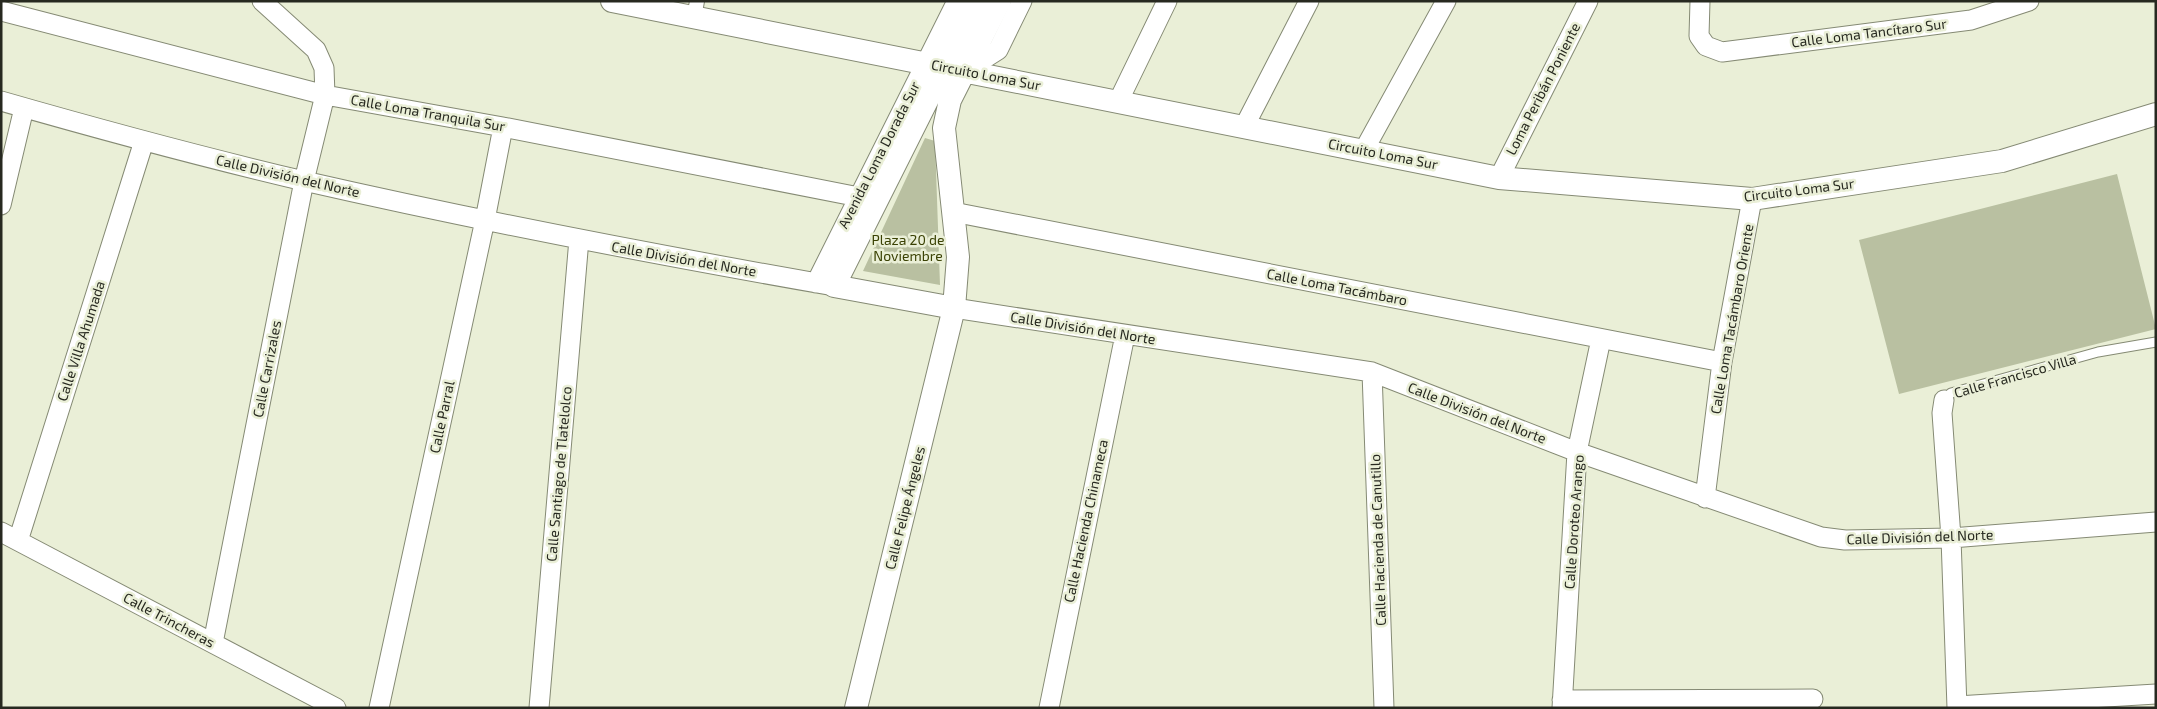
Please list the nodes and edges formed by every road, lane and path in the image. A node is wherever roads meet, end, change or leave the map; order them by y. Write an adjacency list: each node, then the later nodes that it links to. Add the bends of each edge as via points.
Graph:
1 (262, 1): 16 (street, Calle Carrizales, via 316,50 324,68)
2 (612, 1): 13 (street, Circuito Loma Sur)
3 (957, 1): 15 (street, Avenida Loma Dorada Sur)
4 (977, 1): 15 (street, Avenida Loma Dorada Sur)
5 (1000, 1): 15 (street, Avenida Loma Dorada Sur)
6 (1022, 1): 15 (street, via 998,50)
7 (1167, 1): 18 (street)
8 (1309, 1): 22 (street)
9 (1446, 1): 24 (street)
10 (1588, 1): 25 (street, Loma Peribán Poniente)
11 (1700, 1): 12 (street, Calle Loma Tancítaro Sur, via 1699,36 1706,46 1722,52 1970,20)
12 (2029, 1)
13 (696, 9): 15 (street, Circuito Loma Sur)
14 (1, 11): 16 (street, Calle Loma Tranquila Sur)
15 (945, 67): 18 (street, Circuito Loma Sur); 27 (street, Avenida Loma Dorada Sur); 30 (street, Avenida Loma Dorada Sur, via 950,100 944,128); 33 (street, Avenida Loma Dorada Sur)
16 (325, 95): 21 (street, Calle Loma Tranquila Sur); 26 (street, Calle Carrizales)
17 (1, 101): 19 (street, Calle División del Norte)
18 (1118, 102): 22 (street, Circuito Loma Sur)
19 (24, 108): 23 (street, Calle División del Norte); 29 (street)
20 (2156, 114): 28 (street, Circuito Loma Sur, via 2002,161)
21 (503, 127): 27 (street, Calle Loma Tranquila Sur); 31 (street, Calle Parral)
22 (1244, 127): 24 (street, Circuito Loma Sur)
23 (144, 140): 26 (street, Calle División del Norte); 46 (street, Calle Villa Ahumada)
24 (1364, 150): 25 (street, Circuito Loma Sur)
25 (1499, 178): 28 (street, Circuito Loma Sur)
26 (304, 181): 31 (street, Calle División del Norte); 47 (street, Calle Carrizales)
27 (859, 197): 33 (street, Avenida Loma Dorada Sur)
28 (1752, 199): 38 (street, Calle Loma Tacámbaro Oriente)
29 (1, 205)
30 (952, 212): 34 (street, Avenida Loma Dorada Sur, via 958,257); 36 (street, Calle Loma Tacámbaro)
31 (485, 220): 32 (street, Calle División del Norte); 54 (street, Calle Parral)
32 (579, 239): 33 (street, Calle División del Norte); 55 (street, Calle Santiago de Tlatelolco)
33 (825, 284): 34 (street, Calle División del Norte)
34 (954, 308): 35 (street, Calle División del Norte); 56 (street, Calle Felipe Ángeles)
35 (1125, 335): 39 (street, Calle División del Norte); 57 (street, Calle Hacienda Chinameca)
36 (1601, 339): 38 (street, Calle Loma Tacámbaro); 41 (street, Calle Doroteo Arango)
37 (2156, 342): 40 (lane, Calle Francisco Villa, via 2098,352 1951,393)
38 (1722, 362): 42 (street, Calle Loma Tacámbaro Oriente)
39 (1372, 372): 41 (street, Calle División del Norte); 58 (street, Calle Hacienda de Canutillo)
40 (1944, 400): 45 (street, Calle Francisco Villa, via 1942,412)
41 (1578, 452): 42 (street, Calle División del Norte); 50 (street, Calle Doroteo Arango)
42 (1705, 498): 45 (street, Calle División del Norte, via 1821,537 1844,540)
43 (2156, 522): 45 (street, Calle División del Norte)
44 (1, 532): 46 (street, Calle Trincheras)
45 (1951, 538): 52 (street, Calle Francisco Villa)
46 (18, 540): 47 (street, Calle Trincheras)
47 (213, 643): 53 (street, Calle Trincheras)
48 (2156, 694): 52 (street)
49 (1813, 700): 51 (street)
50 (1562, 704): 51 (street)
51 (1745, 704)
52 (1957, 707)
53 (336, 708)
54 (379, 708)
55 (539, 708)
56 (856, 708)
57 (1049, 708)
58 (1384, 708)

